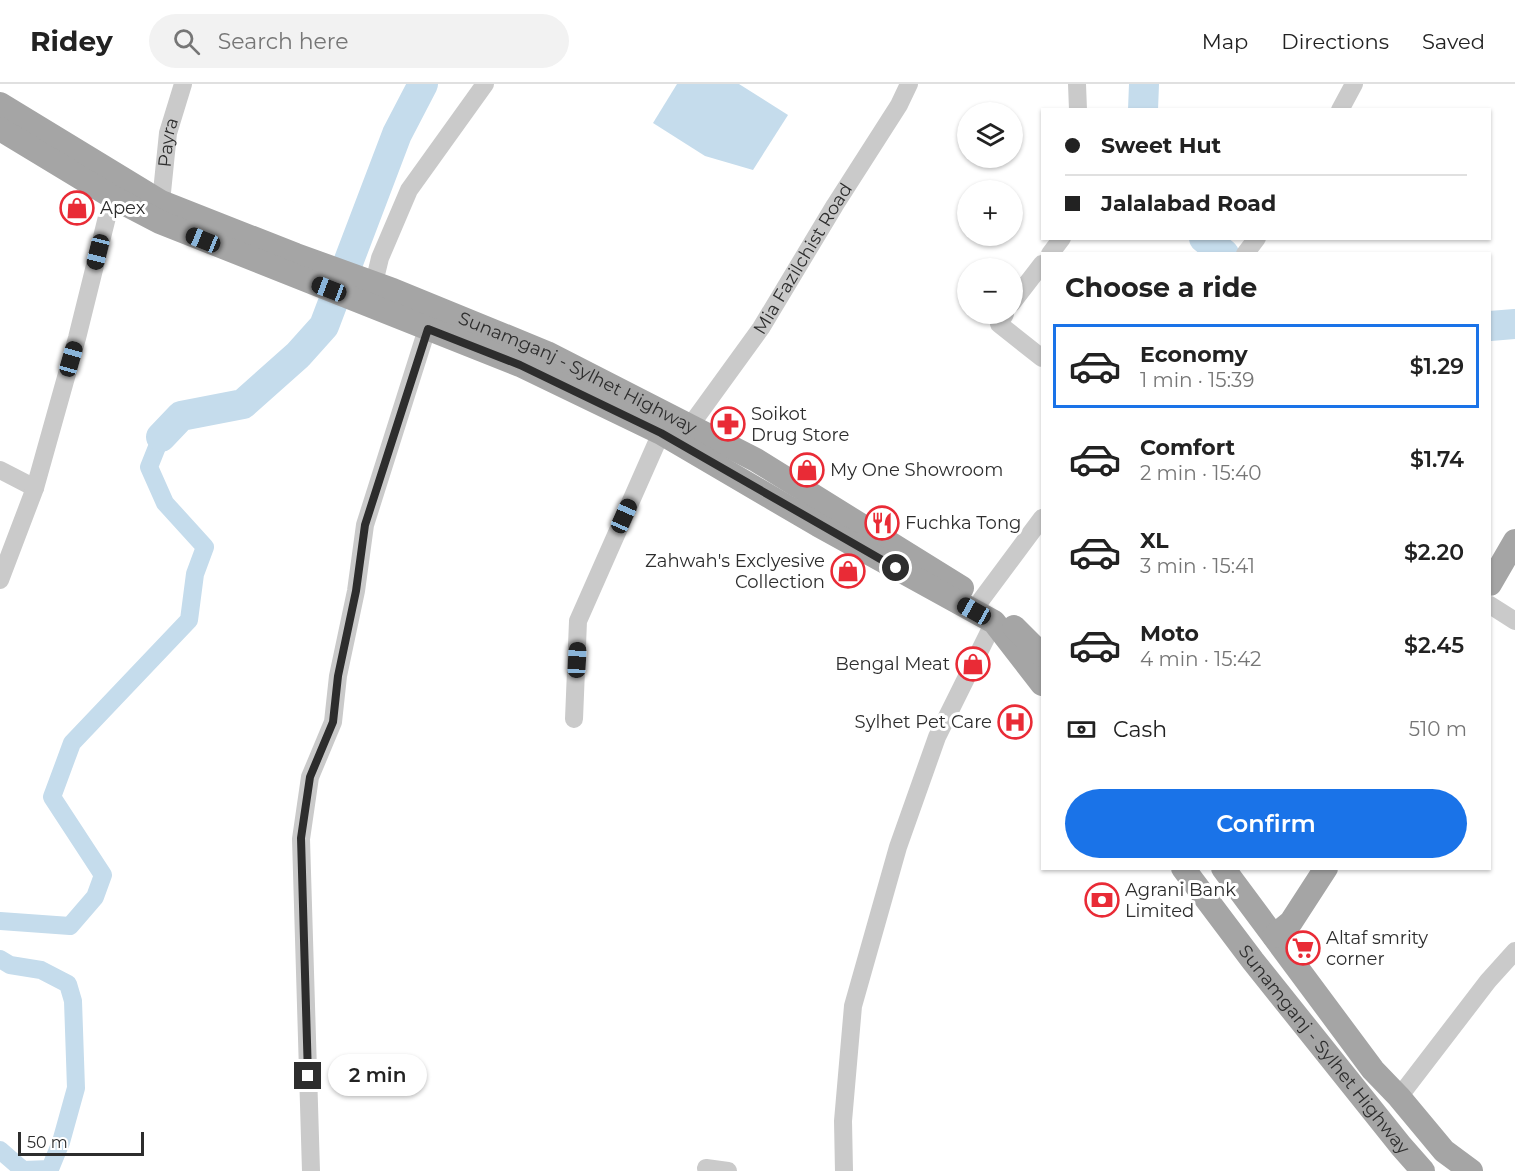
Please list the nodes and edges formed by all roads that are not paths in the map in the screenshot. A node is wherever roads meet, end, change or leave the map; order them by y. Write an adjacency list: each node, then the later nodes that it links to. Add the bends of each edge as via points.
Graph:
1 (183, 84): 11 (street, Payra, via 168,133)
2 (485, 84): 15 (street, via 409,190 380,258)
3 (909, 84): 19 (street, Mia Fazilchist Road, via 761,328)
4 (1077, 84): 7 (street)
5 (1354, 84): 8 (street)
6 (0, 104): 11 (main road, Sunamganj - Sylhet Highway)
7 (1078, 108)
8 (1341, 108)
9 (0, 129): 10 (main road, Sunamganj - Sylhet Highway)
10 (114, 198): 12 (main road, Sunamganj - Sylhet Highway, via 160,222); 22 (street)
11 (161, 202): 12 (main road, Sunamganj - Sylhet Highway)
12 (293, 265): 15 (main road, Sunamganj - Sylhet Highway)
13 (1041, 265): 14 (street)
14 (1023, 289)
15 (371, 293): 17 (main road, Sunamganj - Sylhet Highway); 19 (main road, Sunamganj - Sylhet Highway, via 547,353)
16 (999, 324): 18 (street)
17 (428, 329): 20 (main road, Sunamganj - Sylhet Highway, via 520,365); 46 (street, via 365,525 333,722 310,777 305,801 301,838)
18 (1041, 357)
19 (690, 426): 28 (main road, Sunamganj - Sylhet Highway, via 756,460)
20 (661, 433): 32 (main road, Sunamganj - Sylhet Highway); 35 (street, via 578,621)
21 (0, 470): 22 (street)
22 (35, 488): 26 (street)
23 (1041, 519): 28 (street)
24 (1515, 541): 27 (main road)
25 (1515, 565): 29 (main road)
26 (0, 580)
27 (1491, 582)
28 (981, 600): 33 (main road, Sunamganj - Sylhet Highway)
29 (1491, 602)
30 (1491, 605): 31 (street)
31 (1515, 621)
32 (994, 622): 34 (main road, Sunamganj - Sylhet Highway); 48 (street, via 937,737 898,847 853,1006 843,1121)
33 (1041, 654)
34 (1041, 683)
35 (574, 719)
36 (1185, 870): 42 (main road, Sunamganj - Sylhet Highway)
37 (1224, 870): 40 (main road, Sunamganj - Sylhet Highway)
38 (1310, 870): 40 (main road, via 1285,907)
39 (1325, 870): 40 (main road, via 1291,922)
40 (1274, 936): 42 (street); 43 (main road, Sunamganj - Sylhet Highway, via 1373,1070)
41 (1515, 951): 43 (street)
42 (1253, 961): 49 (main road, Sunamganj - Sylhet Highway, via 1401,1146)
43 (1399, 1097): 44 (main road, Sunamganj - Sylhet Highway)
44 (1444, 1151): 49 (street); 50 (main road, Sunamganj - Sylhet Highway)
45 (706, 1168): 47 (street)
46 (311, 1171)
47 (728, 1171)
48 (844, 1171)
49 (1426, 1171)
50 (1471, 1171)

